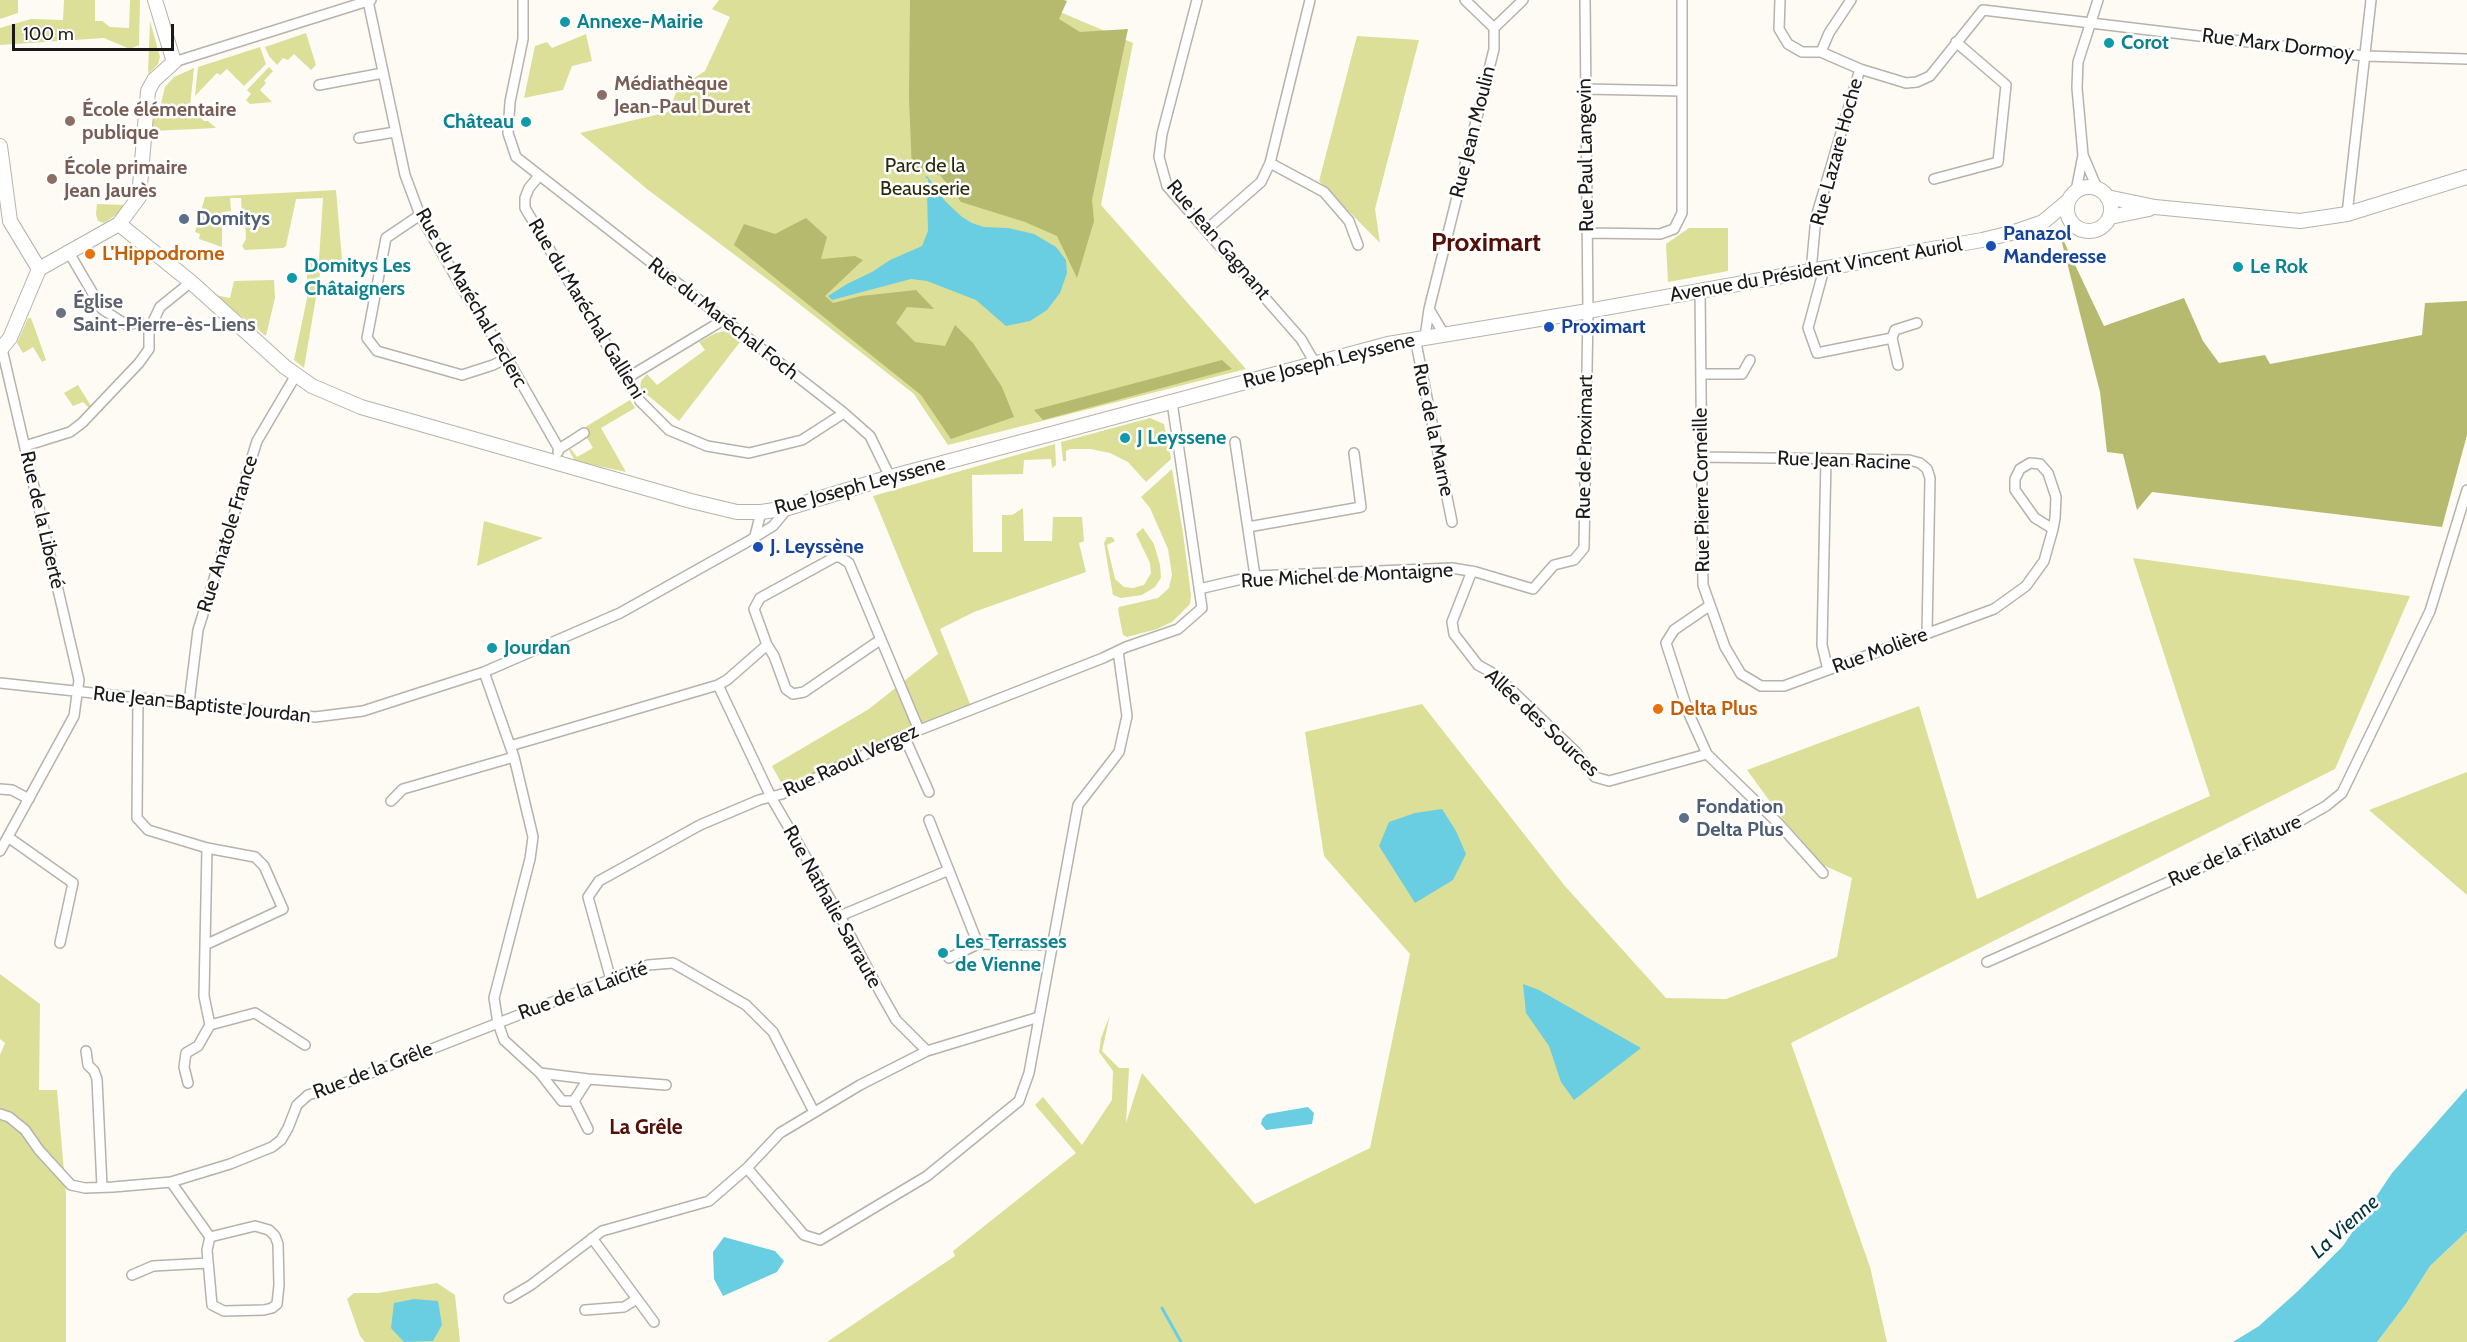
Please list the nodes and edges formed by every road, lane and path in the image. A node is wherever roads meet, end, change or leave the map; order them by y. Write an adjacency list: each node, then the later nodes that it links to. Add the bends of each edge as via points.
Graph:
1 (155, 0): 22 (street)
2 (369, 0): 22 (street); 24 (street, Rue du Maréchal Leclerc)
3 (523, 0): 33 (street, Rue du Maréchal Foch, via 523,39 510,102 508,134 516,157)
4 (1197, 0): 45 (street, Rue Jean Gagnant, via 1159,157 1167,186)
5 (1310, 0): 32 (street)
6 (1465, 0): 17 (street)
7 (1522, 0): 17 (street)
8 (1585, 0): 26 (street, Rue Paul Langevin)
9 (1682, 0): 27 (street)
10 (1780, 0): 19 (street, via 1779,29 1788,44 1802,52)
11 (1851, 0): 19 (street)
12 (1988, 0): 15 (street)
13 (2098, 0): 16 (street)
14 (2371, 0): 20 (street)
15 (1983, 10): 16 (street, Rue Marx Dormoy); 18 (street)
16 (2089, 23): 20 (street, Rue Marx Dormoy); 31 (street, via 2078,62)
17 (1494, 28): 53 (street, Rue Jean Moulin, via 1494,48)
18 (1956, 42): 23 (street, via 1930,76 1917,82); 35 (street, via 2006,85 1998,162)
19 (1821, 52): 23 (street)
20 (2365, 56): 21 (street, Rue Marx Dormoy); 39 (street)
21 (2467, 59)
22 (174, 62): 43 (street, via 154,80 148,92 139,196)
23 (1860, 69): 50 (street, Rue Lazare Hoche, via 1816,217)
24 (383, 73): 25 (street); 28 (street, Rue du Maréchal Leclerc)
25 (319, 86)
26 (1585, 89): 27 (street); 46 (street, Rue Paul Langevin)
27 (1682, 91): 46 (street, via 1682,213 1674,229 1660,234)
28 (395, 132): 29 (street); 40 (street, Rue du Maréchal Leclerc)
29 (359, 138)
30 (0, 146): 49 (street, via 10,221)
31 (2083, 155): 36 (street); 37 (street)
32 (1270, 163): 45 (street, via 1261,182); 47 (street, via 1324,192 1349,221)
33 (539, 176): 55 (street, Rue du Maréchal Foch); 68 (street, Rue du Maréchal Gallieni, via 529,188 525,208)
34 (2467, 177): 39 (street)
35 (1934, 179)
36 (2102, 193): 37 (street, via 2082,188); 38 (street); 41 (street, via 2110,203)
37 (2072, 196): 42 (street, Avenue du Président Vincent Auriol); 44 (street, via 2067,216)
38 (2155, 207): 39 (street, via 2300,221); 41 (street)
39 (2348, 214)
40 (420, 215): 62 (street, Rue du Maréchal Leclerc); 62 (street, via 386,238 367,338 377,351 462,375)
41 (2109, 217): 44 (street, via 2092,232)
42 (2043, 222): 44 (street, Avenue du Président Vincent Auriol); 50 (street, Avenue du Président Vincent Auriol, via 1982,240)
43 (119, 224): 48 (street); 51 (street, Rue Joseph Leyssene)
44 (2075, 227)
45 (1206, 230): 64 (street, Rue Jean Gagnant, via 1301,339)
46 (1587, 233): 54 (street, Rue Paul Langevin)
47 (1358, 245)
48 (68, 251): 49 (street); 57 (street, via 102,309 125,324 140,323)
49 (39, 269): 61 (street, via 10,338)
50 (1818, 270): 52 (street, Avenue du Président Vincent Auriol); 60 (street, Rue Lazare Hoche, via 1808,328 1818,352)
51 (191, 282): 57 (street, via 160,307); 67 (street, Rue Joseph Leyssene)
52 (1700, 291): 54 (street, Avenue du Président Vincent Auriol); 66 (street, Rue Pierre Corneille)
53 (1429, 309): 58 (street); 59 (street, Rue Jean Moulin)
54 (1588, 311): 58 (street, Rue Joseph Leyssene); 86 (street, Rue de Proximart, via 1584,548 1574,560)
55 (725, 319): 68 (street); 70 (street, Rue du Maréchal Foch)
56 (1917, 323): 60 (street, via 1895,330)
57 (149, 330): 73 (street, via 149,349 139,363 82,423 70,432)
58 (1443, 334): 59 (street, Rue Joseph Leyssene)
59 (1420, 338): 64 (street, Rue Joseph Leyssene); 82 (street, Rue de la Marne)
60 (1892, 338): 65 (street)
61 (1, 350): 73 (street, Rue de la Liberté)
62 (507, 358): 75 (street, Rue du Maréchal Leclerc)
63 (1750, 360): 66 (street, via 1742,374)
64 (1315, 363): 69 (street, Rue Joseph Leyssene)
65 (1898, 365)
66 (1701, 374): 76 (street, Rue Pierre Corneille)
67 (297, 375): 75 (street, Rue Joseph Leyssene, via 312,386 361,406); 101 (street, Rue Anatole France, via 257,441 198,630)
68 (627, 378): 70 (street, Rue du Maréchal Gallieni, via 640,400 669,430 707,446 749,453 802,440)
69 (1172, 402): 78 (street, Rue Joseph Leyssene); 89 (street)
70 (844, 413): 78 (street, Rue du Maréchal Foch, via 870,436)
71 (584, 433): 75 (street)
72 (1234, 442): 83 (street)
73 (25, 446): 99 (street, Rue de la Liberté, via 79,680)
74 (1354, 453): 83 (street, via 1361,507)
75 (557, 455): 81 (street, Rue Joseph Leyssene, via 692,501 737,512)
76 (1702, 458): 77 (street, Rue Jean Racine); 90 (street, Rue Pierre Corneille, via 1703,585)
77 (1826, 459): 91 (street, Rue Jean Racine, via 1909,460 1927,469); 95 (street, via 1822,645)
78 (890, 477): 80 (street, Rue Joseph Leyssene)
79 (2467, 490): 124 (street, Rue de la Filature, via 2430,611 2342,793 2277,834)
80 (788, 508): 81 (street, Rue Joseph Leyssene); 85 (street, Rue Jean-Baptiste Jourdan, via 773,526)
81 (760, 512): 85 (street)
82 (1452, 522)
83 (1248, 527): 88 (street)
84 (2053, 529): 84 (street, Rue Molière, via 2056,497 2048,473 2040,464 2030,463 2020,469 2015,490 2035,518); 91 (street, Rue Molière, via 2044,561 2026,586 1994,609)
85 (755, 536): 96 (street, Rue Jean-Baptiste Jourdan, via 620,613)
86 (1554, 565): 87 (street, Rue Michel de Montaigne, via 1533,589)
87 (1472, 571): 88 (street, Rue Michel de Montaigne, via 1452,568); 105 (street, Allée des Sources, via 1452,622 1454,634 1479,665 1496,675 1575,750 1595,777 1609,781)
88 (1255, 576): 89 (street, Rue Michel de Montaigne)
89 (1199, 589): 94 (street, Rue Raoul Vergez, via 1202,608 1178,629)
90 (1709, 606): 95 (street, Rue Molière, via 1741,674 1761,686 1784,686); 105 (street, via 1674,630 1666,643 1689,714)
91 (1927, 633): 95 (street, Rue Molière)
92 (880, 640): 93 (street, via 804,692 793,694 786,689); 93 (street, via 849,563 835,557 760,598 754,609); 102 (street)
93 (767, 645): 98 (street)
94 (1118, 651): 102 (street, Rue Raoul Vergez); 122 (street, via 1127,716 1119,752 1078,805)
95 (1828, 670)
96 (484, 672): 101 (street, Rue Jean-Baptiste Jourdan, via 363,711 333,716); 104 (street)
97 (0, 682): 99 (street, Rue Jean-Baptiste Jourdan)
98 (718, 685): 104 (street); 109 (street, Rue Nathalie Sarraute)
99 (78, 692): 100 (street, Rue Jean-Baptiste Jourdan); 110 (street, Rue de la Liberté, via 74,716)
100 (138, 698): 101 (street, Rue Jean-Baptiste Jourdan); 114 (street, via 137,818 148,830)
101 (189, 703)
102 (919, 730): 103 (street, Rue Raoul Vergez)
103 (904, 736): 108 (street); 109 (street, Rue Raoul Vergez)
104 (510, 746): 106 (street)
105 (1707, 754): 117 (street)
106 (514, 757): 111 (street, via 403,789); 127 (street, via 533,837 494,998)
107 (0, 789): 110 (street)
108 (929, 792)
109 (771, 797): 118 (street, Rue Nathalie Sarraute); 125 (street, Rue Raoul Vergez, via 700,825 599,881 588,897)
110 (30, 799): 113 (street, Rue de la Liberté)
111 (391, 801)
112 (929, 819): 116 (street)
113 (8, 837): 115 (street, Rue de la Liberté); 119 (street, via 73,883)
114 (207, 848): 121 (street); 121 (street, via 255,857 264,866 283,909)
115 (0, 851)
116 (949, 870): 118 (street); 120 (street)
117 (1823, 873)
118 (840, 916): 131 (street, Rue Nathalie Sarraute, via 896,1020)
119 (60, 943)
120 (978, 944): 122 (street); 123 (street)
121 (205, 945): 128 (street, via 204,996)
122 (1052, 945): 126 (street)
123 (950, 958)
124 (1987, 962)
125 (611, 980): 127 (street, Rue de la Laïcité); 137 (street, Rue de la Laïcité, via 648,965 673,963 746,1005 773,1032)
126 (1039, 1017): 131 (street); 140 (street, via 1029,1073 1019,1101 927,1176 820,1240 804,1235)
127 (498, 1023): 132 (street, via 504,1040); 141 (street, Rue de la Grêle, via 308,1095 297,1105 281,1140 272,1147)
128 (210, 1025): 129 (street, via 255,1013); 134 (street, via 198,1046 186,1053)
129 (305, 1045)
130 (86, 1051): 142 (street, via 88,1065 97,1079)
131 (927, 1052): 137 (street)
132 (540, 1073): 133 (street); 136 (street, via 562,1101)
133 (588, 1079): 135 (street); 136 (street)
134 (188, 1083)
135 (666, 1085)
136 (574, 1101): 139 (street)
137 (814, 1112): 140 (street, via 780,1133)
138 (0, 1114): 142 (street, Rue de la Grêle, via 25,1130 70,1185)
139 (588, 1129)
140 (747, 1168): 144 (street, via 709,1201 602,1231)
141 (171, 1182): 142 (street, Rue de la Grêle); 143 (street)
142 (102, 1187)
143 (210, 1237): 145 (street); 145 (street, via 255,1226 269,1230 278,1244 277,1304 264,1310 217,1309 210,1296)
144 (592, 1238): 147 (street); 148 (street)
145 (208, 1263): 146 (street, via 153,1266)
146 (132, 1275)
147 (509, 1298)
148 (637, 1299): 149 (street, via 624,1307); 150 (street)
149 (585, 1310)
150 (654, 1322)

